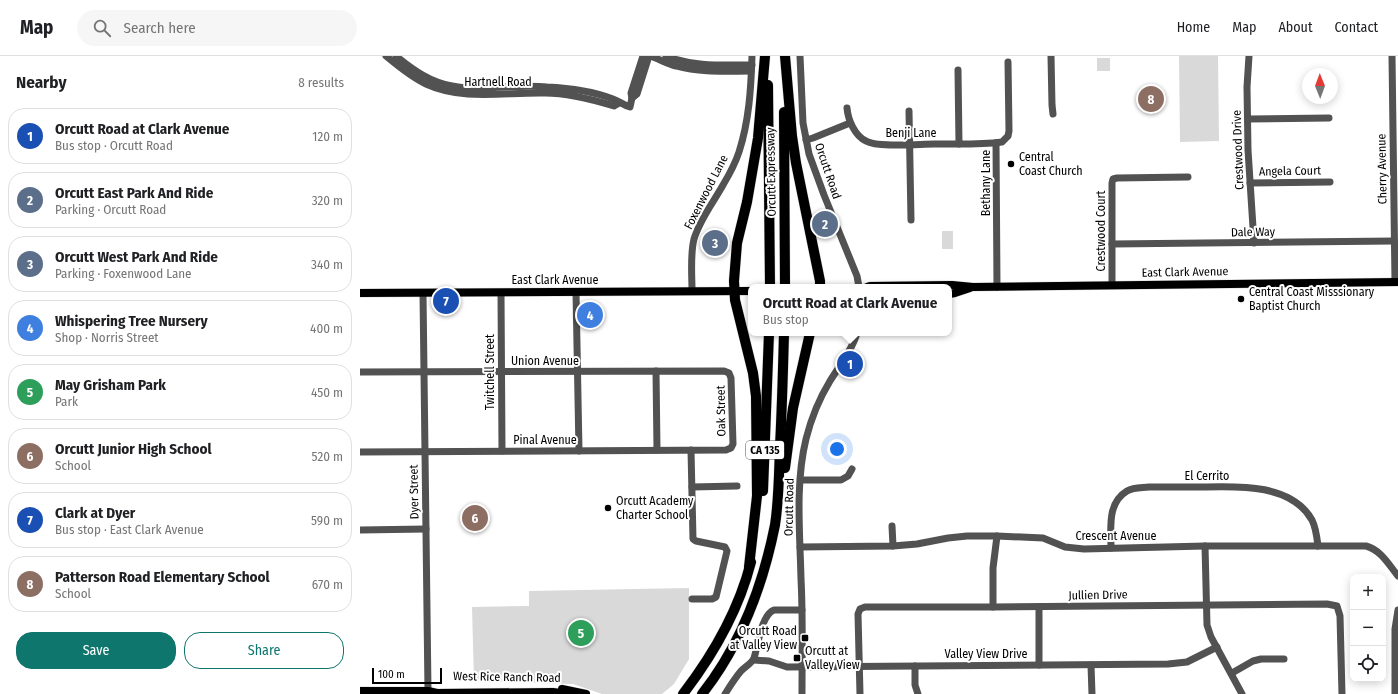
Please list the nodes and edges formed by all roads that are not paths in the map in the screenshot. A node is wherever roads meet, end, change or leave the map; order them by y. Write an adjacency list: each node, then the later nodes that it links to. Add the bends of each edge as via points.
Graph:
1 (386, 56): 16 (street, Hartnell Road, via 426,84 454,92)
2 (396, 56): 16 (street, Hartnell Road, via 428,78)
3 (643, 56): 17 (street)
4 (649, 56): 14 (street, via 676,66 706,71); 17 (street, via 637,94)
5 (666, 56): 14 (street, via 690,64)
6 (752, 56): 14 (street, Foxenwood Lane)
7 (766, 56): 38 (highway, Orcutt Expressway); 47 (highway, via 753,171 735,256)
8 (784, 56): 39 (highway, Orcutt Expressway); 40 (highway, via 796,163)
9 (800, 56): 25 (street, Orcutt Road)
10 (1051, 56): 21 (street)
11 (1249, 56): 23 (street, Crestwood Drive)
12 (1392, 56): 20 (street, Cherry Avenue)
13 (1008, 62): 26 (street, Bethany Lane, via 1008,136 1002,142)
14 (752, 68): 46 (street, Foxenwood Lane, via 749,114 739,153 694,239)
15 (958, 70): 28 (street)
16 (472, 91): 17 (street, Hartnell Road, via 560,88 588,92 630,106)
17 (632, 98)
18 (847, 108): 24 (street, Benji Lane)
19 (908, 111): 27 (street)
20 (1395, 112): 29 (street, Cherry Avenue)
21 (1054, 114)
22 (1328, 118): 23 (street)
23 (1248, 119): 32 (street, Crestwood Drive)
24 (850, 123): 25 (street); 27 (street, Benji Lane, via 862,139 870,143)
25 (806, 140): 41 (street, Orcutt Road, via 814,169 858,276)
26 (996, 143): 28 (street, Benji Lane); 45 (street, Bethany Lane)
27 (909, 144): 28 (street, Benji Lane); 33 (street)
28 (959, 144)
29 (1396, 170): 34 (street, Cherry Avenue)
30 (1188, 177): 36 (street, Crestwood Court, via 1113,179)
31 (1330, 182): 32 (street, Angela Court)
32 (1250, 183): 35 (street, Crestwood Drive)
33 (910, 220)
34 (1394, 241): 35 (street, Dale Way); 37 (street, Cherry Avenue)
35 (1254, 242): 36 (street, Dale Way)
36 (1112, 244): 43 (street, Crestwood Court)
37 (1396, 282): 43 (main road, East Clark Avenue)
38 (770, 284)
39 (785, 284)
40 (820, 284)
41 (859, 284)
42 (952, 285): 44 (main road, East Clark Avenue)
43 (1112, 285): 45 (main road, East Clark Avenue)
44 (973, 287): 45 (main road, East Clark Avenue); 53 (main road, East Clark Avenue)
45 (997, 287)
46 (692, 291): 47 (main road, East Clark Avenue); 49 (main road, East Clark Avenue)
47 (734, 291): 48 (main road, East Clark Avenue); 85 (highway, via 756,396 757,496)
48 (748, 291)
49 (576, 292): 52 (main road, East Clark Avenue); 62 (street)
50 (360, 293): 51 (main road, East Clark Avenue)
51 (423, 293): 52 (main road, East Clark Avenue); 60 (street, Dyer Street)
52 (501, 293): 61 (street, Twitchell Street)
53 (952, 294)
54 (769, 336): 85 (highway, CA 135, via 762,500 759,527)
55 (784, 336): 75 (highway, CA 135, via 779,486)
56 (809, 336): 75 (highway, via 793,408 783,485)
57 (856, 336): 72 (street, Orcutt Road, via 814,413 804,451)
58 (656, 371): 62 (street, Union Avenue); 63 (street, Union Avenue); 65 (street)
59 (360, 372): 60 (street, Union Avenue)
60 (424, 372): 61 (street, Union Avenue); 70 (street, Dyer Street)
61 (502, 372): 62 (street, Union Avenue); 67 (street, Twitchell Street)
62 (578, 372): 68 (street)
63 (730, 373): 64 (street, Oak Street, via 733,444)
64 (731, 448): 66 (street, Pinal Avenue)
65 (657, 450): 66 (street, Pinal Avenue); 68 (street, Pinal Avenue)
66 (692, 450): 74 (street)
67 (502, 451): 68 (street, Pinal Avenue); 70 (street, Pinal Avenue)
68 (579, 451)
69 (360, 452): 70 (street, Pinal Avenue)
70 (425, 452): 78 (street, Dyer Street)
71 (852, 470): 72 (street, via 841,480)
72 (801, 480): 83 (street, Orcutt Road)
73 (737, 486): 74 (street)
74 (692, 487): 87 (street, via 693,539 725,547 727,551 716,597)
75 (775, 523): 107 (highway, CA 135, via 762,577 741,629)
76 (892, 526): 80 (street)
77 (360, 530): 78 (street)
78 (426, 530): 103 (street, Dyer Street)
79 (997, 536): 80 (street, Crescent Avenue, via 967,536); 84 (street, Crescent Avenue, via 1043,538 1065,546 1084,549); 89 (street, via 993,568)
80 (892, 546): 83 (street, Crescent Avenue)
81 (1205, 546): 82 (street, Crescent Avenue); 84 (street, Crescent Avenue); 88 (street)
82 (1318, 546): 84 (street, El Cerrito, via 1314,526 1308,514 1297,504 1283,495 1239,486 1128,490 1120,496 1112,513); 86 (street, Crescent Avenue, via 1370,547 1379,552)
83 (800, 547): 91 (street, Orcutt Road)
84 (1111, 548)
85 (749, 567): 106 (highway, CA 135, via 725,627 708,658)
86 (1398, 576)
87 (692, 599)
88 (1206, 604): 90 (street, Jullien Drive); 93 (street, via 1207,624); 114 (street, Jullien Drive, via 1337,606 1340,616)
89 (993, 607): 90 (street, Jullien Drive); 98 (street, Jullien Drive, via 860,609)
90 (1039, 607): 96 (street)
91 (802, 610): 95 (street, via 770,612); 100 (street, Orcutt Road)
92 (1398, 610): 115 (street, via 1395,629)
93 (1216, 647): 97 (street, Valley View Drive, via 1187,662); 101 (street)
94 (1284, 659): 101 (street, via 1261,659)
95 (754, 660): 100 (street, Valley View Drive, via 787,667); 108 (street, via 742,670)
96 (1039, 665): 97 (street, Valley View Drive); 99 (street, Valley View Drive)
97 (1091, 665): 112 (street)
98 (859, 666): 99 (street, Valley View Drive); 100 (street, Valley View Drive); 110 (street)
99 (915, 666): 111 (street, via 915,685)
100 (802, 667): 109 (street, Orcutt Road)
101 (1232, 673): 113 (street)
102 (360, 691): 103 (main road, West Rice Ranch Road)
103 (428, 691): 104 (main road, West Rice Ranch Road); 105 (main road, West Rice Ranch Road, via 553,689)
104 (568, 694)
105 (586, 694)
106 (683, 694)
107 (702, 694)
108 (725, 694)
109 (802, 694)
110 (860, 694)
111 (918, 694)
112 (1092, 694)
113 (1242, 694)
114 (1342, 694)
115 (1395, 694)

